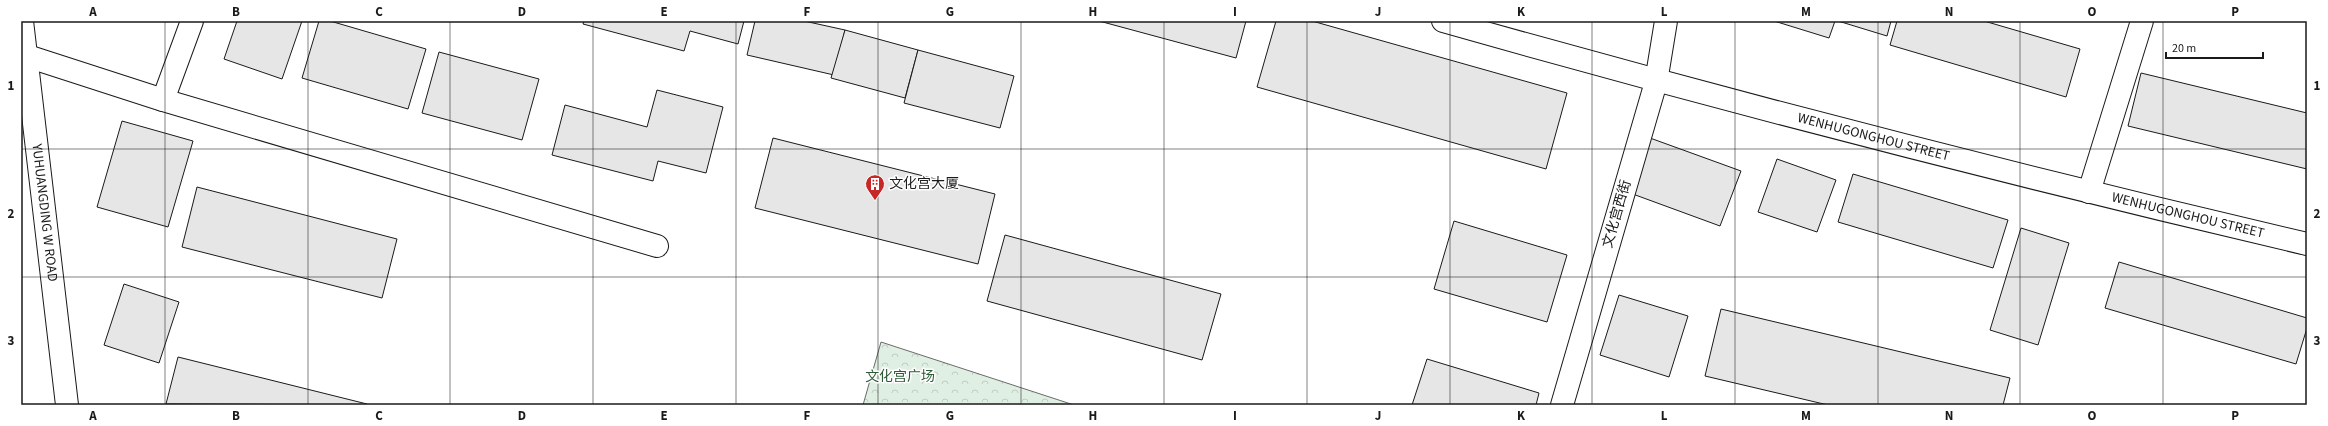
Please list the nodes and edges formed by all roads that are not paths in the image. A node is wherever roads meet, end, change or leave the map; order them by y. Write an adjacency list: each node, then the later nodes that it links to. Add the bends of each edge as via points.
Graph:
1 (22, 21): 6 (street, YUHUANGDING W ROAD)
2 (192, 21): 8 (street)
3 (1443, 21): 7 (street, WENHUGONGHOU STREET)
4 (1666, 21): 7 (street, 文化宫西街)
5 (2142, 21): 9 (street)
6 (24, 56): 8 (street); 12 (street, YUHUANGDING W ROAD)
7 (1656, 82): 9 (street, WENHUGONGHOU STREET); 13 (street, 文化宫西街)
8 (163, 100): 11 (street)
9 (2089, 192): 10 (street, WENHUGONGHOU STREET)
10 (2307, 244)
11 (658, 246)
12 (67, 405)
13 (1562, 405)

